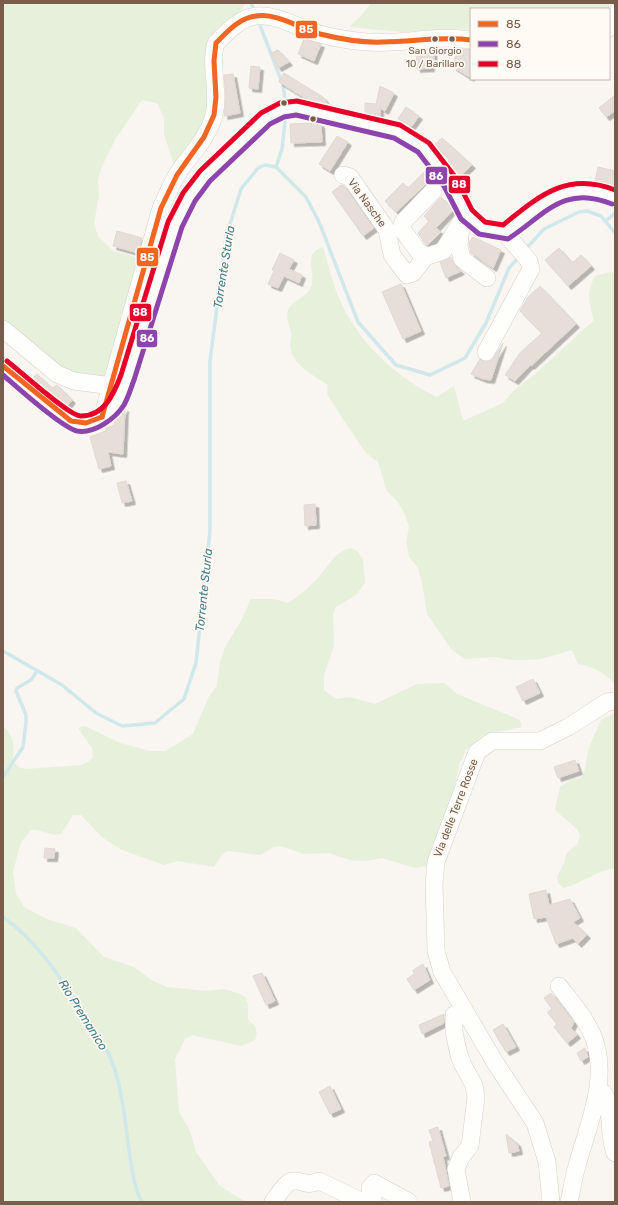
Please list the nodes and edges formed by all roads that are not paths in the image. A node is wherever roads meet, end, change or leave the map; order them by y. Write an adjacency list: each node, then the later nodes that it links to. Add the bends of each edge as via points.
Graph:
1 (615, 13): 2 (street)
2 (610, 26)
3 (470, 40): 14 (street, via 454,37 368,42 319,34 269,16 254,16 228,30 216,42 214,50 217,98 214,117 207,133 170,188 161,208)
4 (343, 175): 9 (street, Via Nasche, via 350,177 387,230 392,255 407,275 419,267)
5 (433, 191): 9 (street, Via Nasche, via 403,222 402,229)
6 (615, 198): 8 (street, via 603,193 577,189 538,206)
7 (464, 219): 8 (street); 9 (street, via 443,251); 10 (street, via 459,246 462,259); 15 (street, via 450,182 423,147 396,131 296,108 274,112 205,176 185,204 175,224 126,383 118,401)
8 (507, 237): 12 (street, via 529,261 531,269)
9 (425, 257)
10 (487, 278)
11 (3, 328): 14 (street, via 57,374 74,381)
12 (486, 352)
13 (3, 366): 15 (street, via 71,421 78,424)
14 (112, 386): 15 (street)
15 (102, 417)
16 (615, 701): 18 (street, Via delle Terre Rosse, via 606,702 570,726 540,741 492,741 477,752 436,862 434,884 436,951 442,972)
17 (559, 986): 19 (street, via 581,1012 593,1036 599,1067)
18 (465, 1011): 25 (street, via 454,1015 454,1032 463,1065 474,1085 476,1097 470,1146 461,1157 456,1170); 26 (street, Via delle Terre Rosse, via 535,1123 547,1162)
19 (598, 1091): 20 (street, via 605,1095); 27 (street)
20 (615, 1153)
21 (273, 1202): 22 (street, via 289,1183 294,1181 310,1184 319,1181)
22 (363, 1202)
23 (371, 1202): 24 (street, via 373,1199 370,1188 374,1183)
24 (409, 1202)
25 (462, 1202)
26 (551, 1202)
27 (569, 1202)

